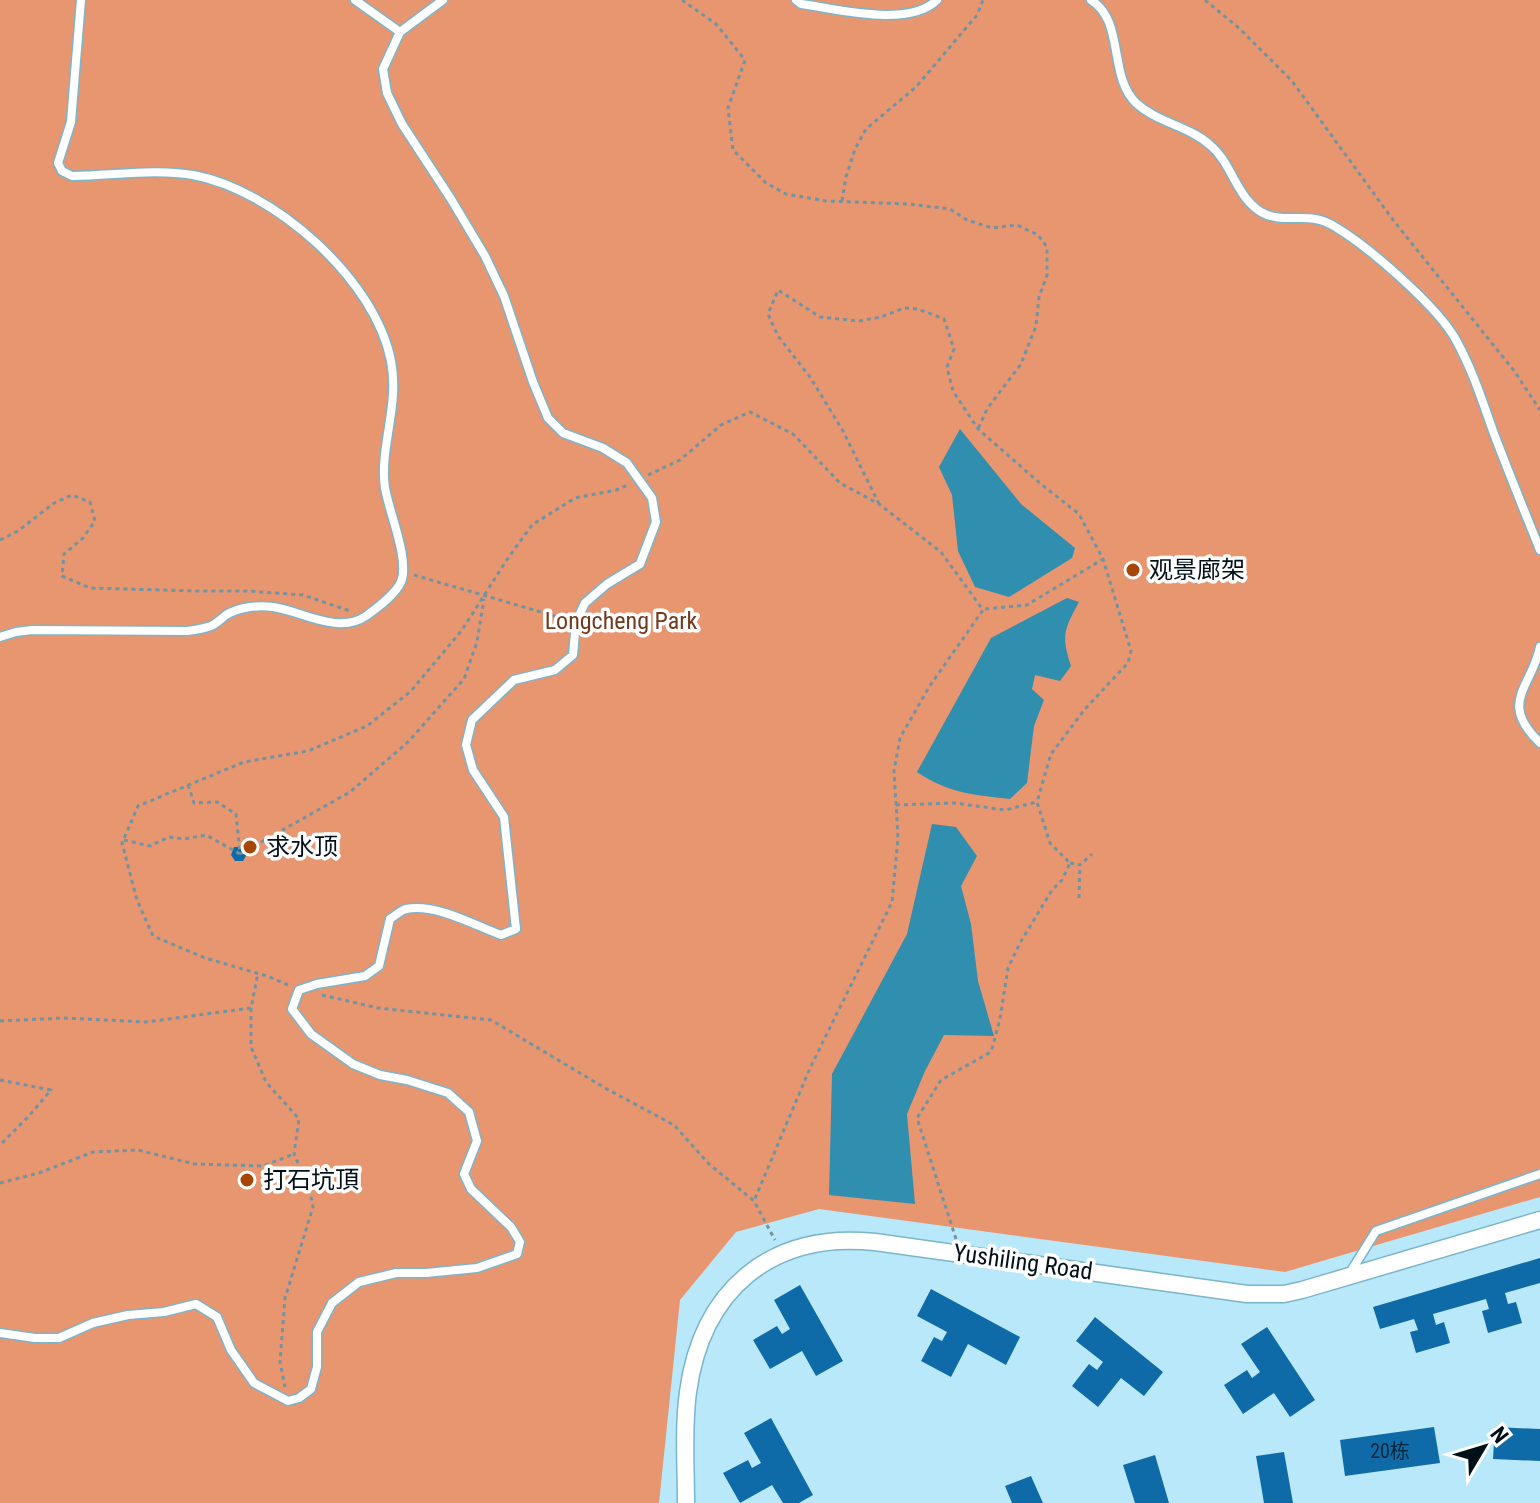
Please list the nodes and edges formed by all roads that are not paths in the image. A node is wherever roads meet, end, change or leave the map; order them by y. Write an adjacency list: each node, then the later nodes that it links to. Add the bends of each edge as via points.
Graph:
1 (81, 0): 9 (lane, via 71,122 58,163 62,171 72,176 164,172 210,179 273,209 323,249 375,318 392,364 384,475 403,572 395,590 356,621 338,623 259,606 187,631 32,630)
2 (355, 0): 7 (lane)
3 (443, 0): 7 (lane)
4 (796, 0): 5 (lane, via 893,17)
5 (937, 0)
6 (1091, 0): 8 (lane, via 1108,19 1121,77 1134,101 1211,145 1260,212 1314,219 1338,229 1428,304 1455,338)
7 (400, 32): 15 (lane, via 383,69 387,93 485,256 548,418 563,433 627,463 652,498 656,522 640,564 585,603 576,622 573,655 555,670 514,680 472,720 466,745 473,770 504,817 516,929 501,935 452,914 405,909 390,919 379,966 365,976 299,990 292,1009 311,1034 353,1064 448,1093 469,1112 477,1141 464,1174 471,1189 511,1227 520,1242 517,1254 477,1268 396,1273 359,1282 332,1303 317,1332 311,1389 288,1401 254,1383 217,1317 196,1304 93,1323 59,1338)
8 (1540, 550)
9 (0, 637)
10 (1539, 652): 11 (lane, via 1520,705 1522,721)
11 (1540, 743)
12 (1540, 1174): 14 (lane, via 1376,1231)
13 (1540, 1220): 14 (street, Yushiling Road)
14 (1347, 1276): 16 (street, Yushiling Road, via 1284,1294 1257,1294 866,1241 828,1241 783,1253 736,1285 703,1334 686,1415)
15 (0, 1333)
16 (686, 1503)

